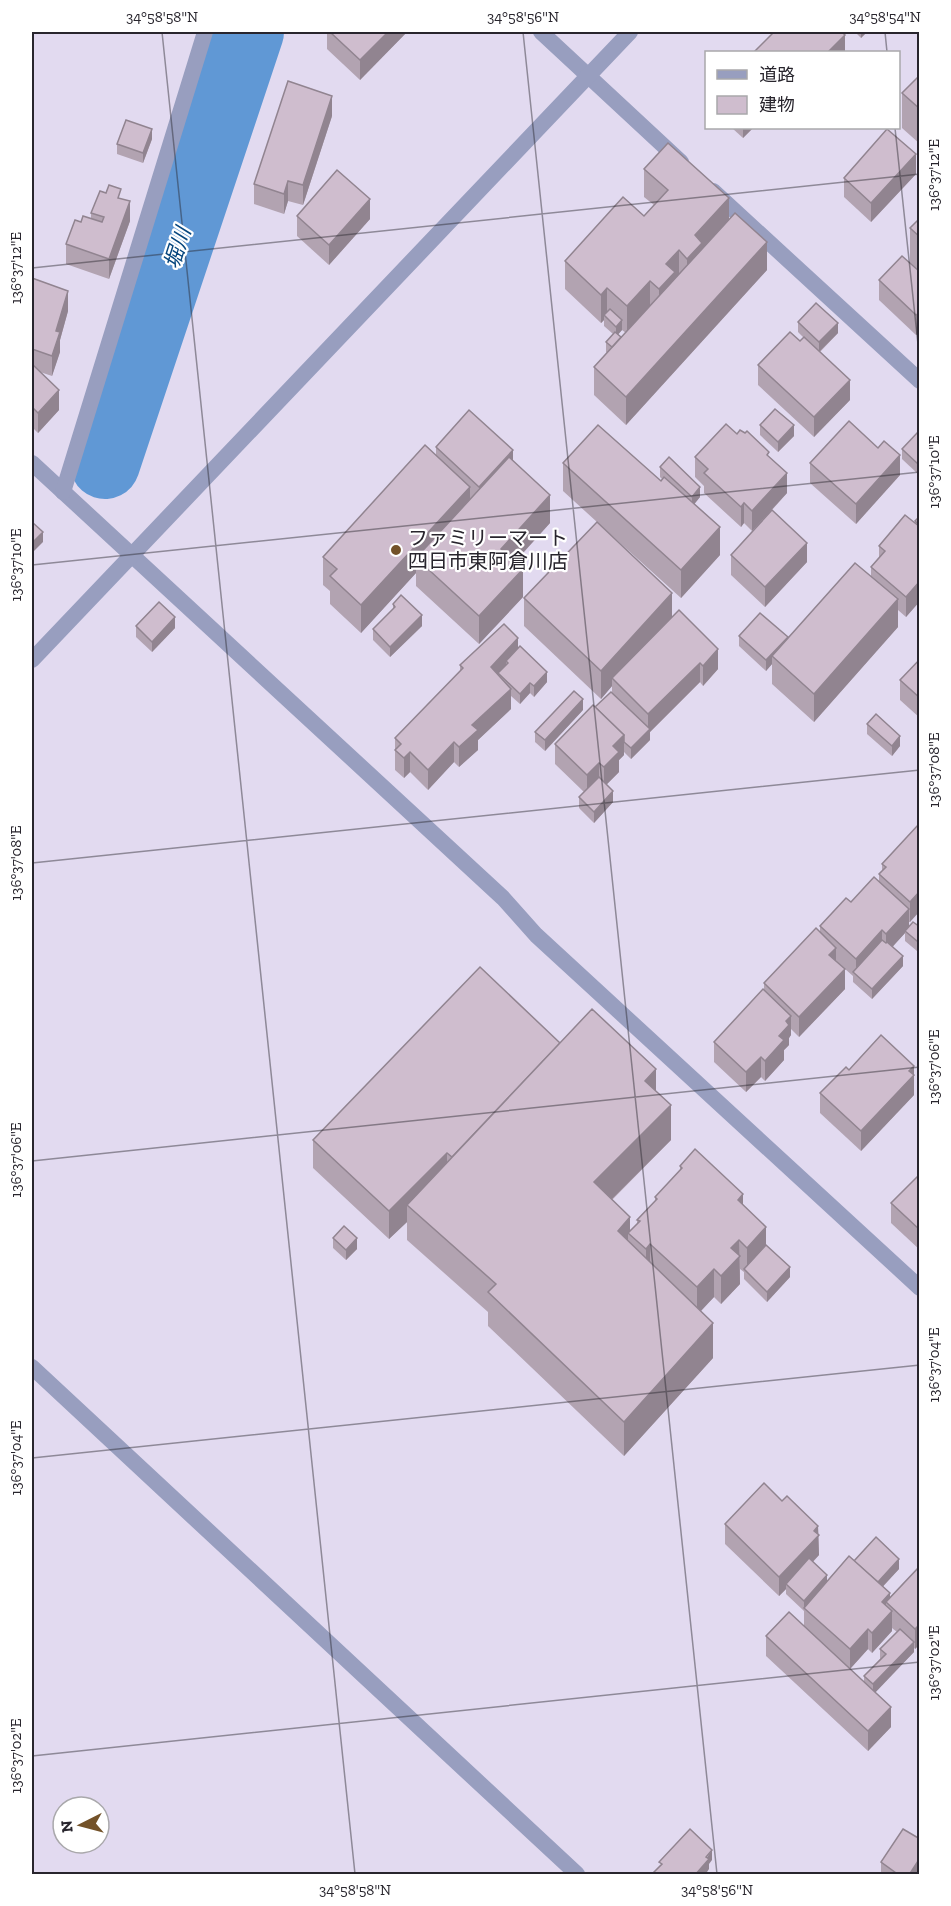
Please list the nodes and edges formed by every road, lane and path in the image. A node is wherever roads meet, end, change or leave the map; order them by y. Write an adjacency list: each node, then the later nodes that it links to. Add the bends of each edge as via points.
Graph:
1 (205, 32): 7 (street)
2 (541, 32): 4 (street)
3 (630, 32): 4 (street)
4 (588, 76): 5 (street); 8 (street)
5 (920, 381)
6 (32, 463): 7 (street)
7 (63, 492): 8 (street)
8 (132, 554): 9 (street); 10 (street, via 494,890 536,935)
9 (32, 660)
10 (920, 1288)
11 (32, 1367): 12 (street)
12 (577, 1875)

